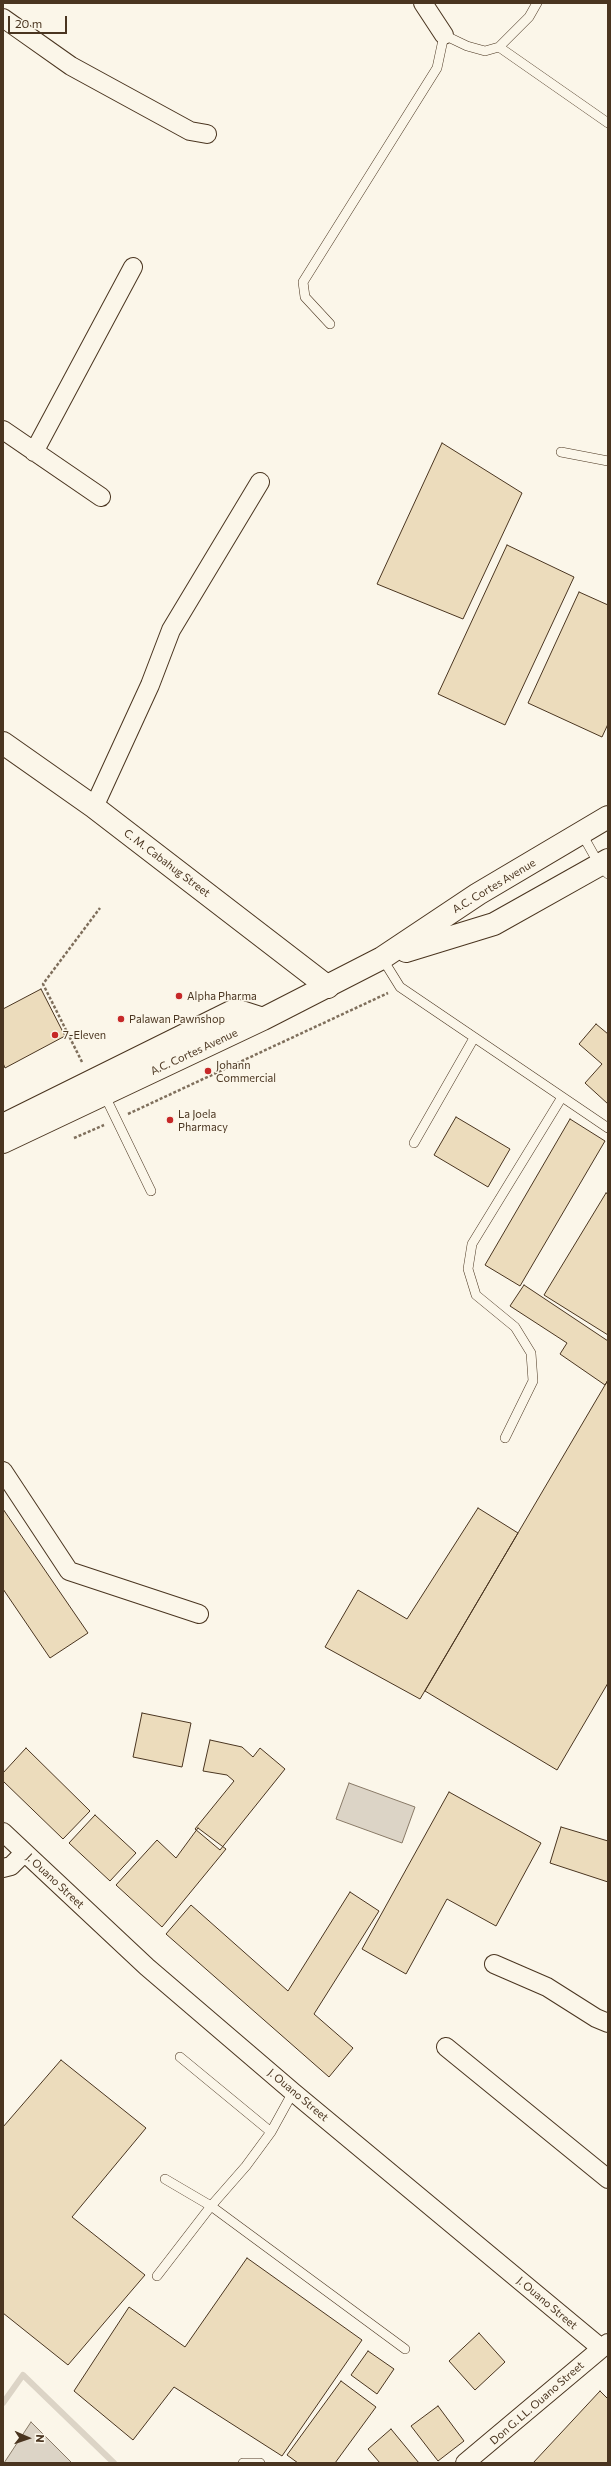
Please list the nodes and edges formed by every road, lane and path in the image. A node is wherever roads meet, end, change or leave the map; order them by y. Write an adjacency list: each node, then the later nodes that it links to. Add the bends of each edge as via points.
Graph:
1 (423, 3): 4 (street)
2 (538, 3): 5 (lane, via 529,17)
3 (3, 18): 7 (street, via 71,66 190,131)
4 (444, 35): 5 (lane, via 485,51); 9 (lane, via 437,68 304,282 305,297)
5 (499, 47): 6 (lane)
6 (608, 123)
7 (206, 134)
8 (133, 266): 11 (street)
9 (330, 324)
10 (3, 430): 11 (street)
11 (34, 452): 15 (street)
12 (561, 452): 13 (lane)
13 (608, 461)
14 (260, 482): 17 (street, via 171,630 150,685)
15 (100, 497)
16 (3, 743): 17 (main road, C. M. Cabahug Street)
17 (94, 807): 23 (main road, C. M. Cabahug Street)
18 (608, 817): 19 (main road, A.C. Cortes Avenue)
19 (582, 834): 20 (lane); 22 (main road, A.C. Cortes Avenue, via 478,894)
20 (605, 867): 22 (main road, A.C. Cortes Avenue, via 494,924)
21 (100, 908): 27 (path, via 43,984)
22 (382, 958): 23 (main road, A.C. Cortes Avenue); 24 (lane)
23 (328, 987): 25 (main road, A.C. Cortes Avenue)
24 (400, 987): 26 (lane); 30 (path)
25 (263, 1019): 28 (main road, A.C. Cortes Avenue); 31 (main road, via 235,1010)
26 (474, 1038): 29 (lane); 35 (lane)
27 (82, 1063)
28 (104, 1094): 30 (lane); 34 (main road, A.C. Cortes Avenue)
29 (562, 1097): 32 (lane); 37 (lane, via 472,1244 468,1268 476,1295 515,1327 531,1353 533,1381)
30 (116, 1119): 33 (path); 36 (lane)
31 (3, 1125)
32 (608, 1128)
33 (74, 1138)
34 (3, 1142)
35 (414, 1143)
36 (151, 1191)
37 (505, 1438)
38 (3, 1471): 39 (street, via 69,1572)
39 (199, 1614)
40 (3, 1832): 41 (street, J. Ouano Street)
41 (24, 1853): 42 (street, via 11,1866); 47 (street, J. Ouano Street, via 147,1966)
42 (3, 1868)
43 (494, 1964): 44 (street, via 547,1987)
44 (608, 2023)
45 (446, 2048): 50 (street)
46 (180, 2058): 48 (lane)
47 (293, 2092): 48 (lane); 53 (street, J. Ouano Street)
48 (271, 2132): 51 (lane)
49 (165, 2179): 51 (lane)
50 (608, 2179)
51 (211, 2206): 52 (lane); 54 (lane)
52 (157, 2276)
53 (605, 2345): 57 (street, Don G. LL. Ouano Street)
54 (405, 2349)
55 (243, 2463): 56 (lane)
56 (260, 2463)
57 (466, 2463)

